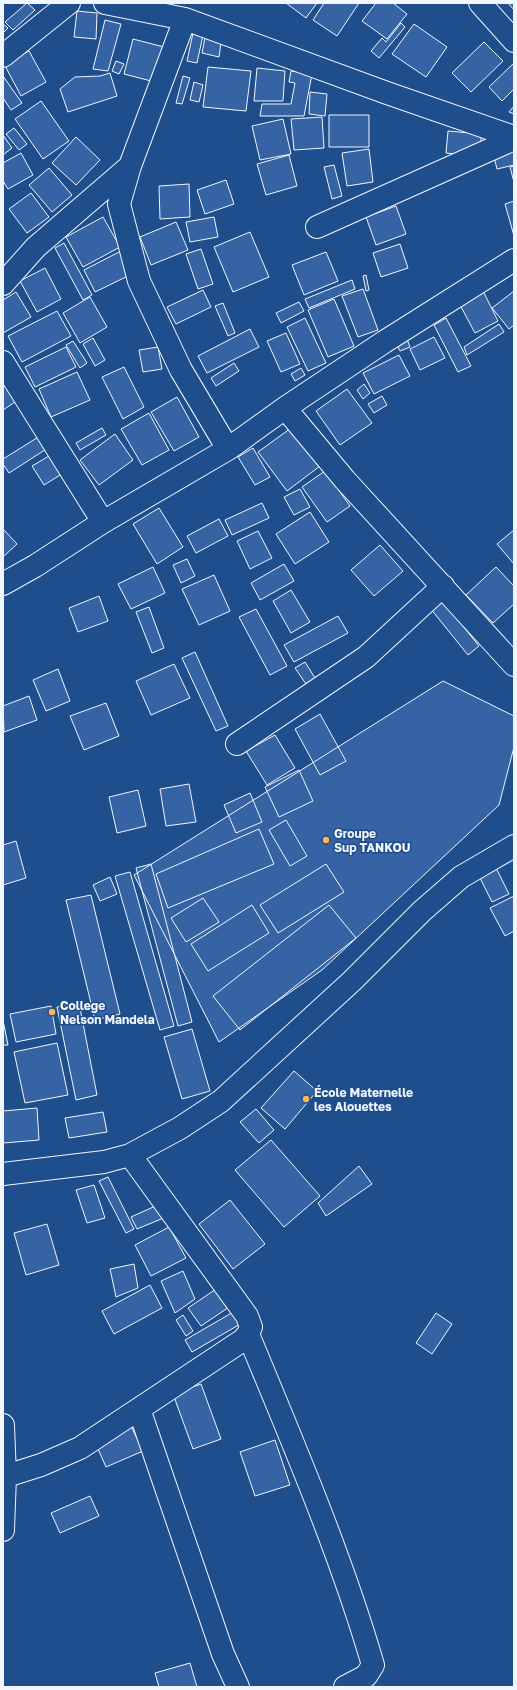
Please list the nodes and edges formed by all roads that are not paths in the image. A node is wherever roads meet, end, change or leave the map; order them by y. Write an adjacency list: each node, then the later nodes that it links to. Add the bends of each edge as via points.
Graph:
1 (69, 3): 6 (street)
2 (105, 3): 4 (street)
3 (480, 3): 5 (street)
4 (185, 20): 7 (street); 8 (street)
5 (514, 41)
6 (3, 56)
7 (514, 138): 9 (street)
8 (130, 166): 11 (street, via 36,247); 14 (street, via 119,204 139,281 181,370)
9 (317, 227)
10 (514, 260): 13 (street)
11 (3, 284)
12 (3, 362): 15 (street)
13 (285, 408): 14 (street); 17 (street, via 346,480)
14 (228, 449): 15 (street)
15 (103, 522): 16 (street, via 36,566)
16 (3, 584)
17 (443, 586): 18 (street); 19 (street, via 366,657)
18 (514, 666)
19 (237, 744)
20 (514, 846): 21 (street, via 461,877 422,911 352,982 221,1101 174,1132)
21 (130, 1155): 22 (street, via 104,1162); 23 (street, via 246,1316 251,1327)
22 (3, 1174)
23 (248, 1334): 24 (street, via 243,1340); 29 (street, via 359,1617 373,1665 366,1676)
24 (139, 1409): 26 (street, via 80,1448); 28 (street, via 223,1654)
25 (3, 1425): 26 (street)
26 (4, 1477): 27 (street)
27 (3, 1530)
28 (238, 1687)
29 (345, 1687)

